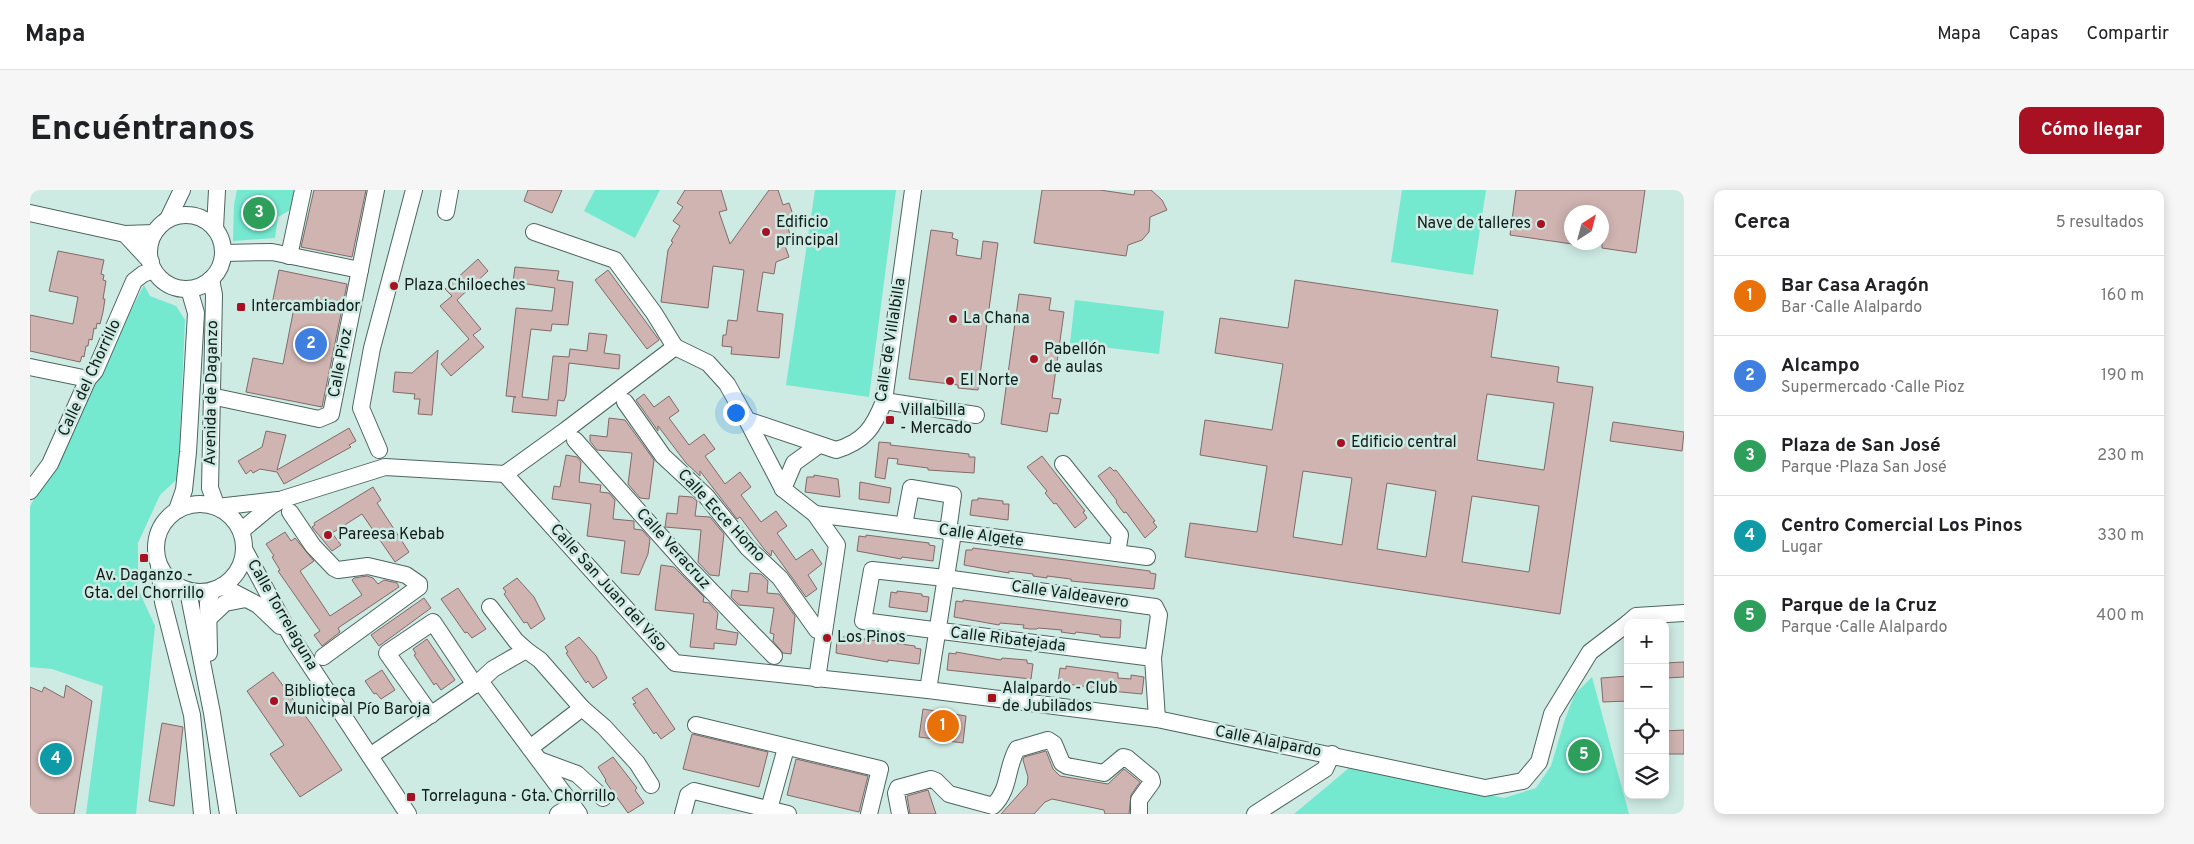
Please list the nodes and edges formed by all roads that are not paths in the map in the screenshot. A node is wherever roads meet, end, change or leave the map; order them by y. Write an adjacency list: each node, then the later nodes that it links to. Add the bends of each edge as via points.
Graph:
1 (182, 190): 10 (street)
2 (216, 190): 11 (street)
3 (303, 190): 16 (street)
4 (376, 190): 18 (street, Calle Pioz)
5 (414, 190): 31 (street, via 372,348 361,408)
6 (450, 190): 8 (street)
7 (913, 190): 25 (street, Calle de Villalbilla)
8 (446, 212)
9 (30, 213): 14 (street)
10 (168, 219): 11 (street, via 193,215); 13 (street)
11 (215, 228): 15 (street)
12 (534, 232): 21 (street, via 615,260)
13 (154, 233): 14 (street); 17 (street, via 150,242)
14 (125, 234): 17 (street)
15 (223, 253): 16 (street, via 272,252); 19 (street, via 219,269)
16 (289, 256): 18 (street)
17 (152, 266): 20 (street, via 165,282); 23 (street, Calle del Chorrillo, via 134,281 95,371)
18 (360, 270): 24 (street, Calle Pioz, via 331,414 319,419)
19 (211, 279): 20 (street); 24 (street, Avenida de Daganzo, via 214,295)
20 (189, 289): 38 (street, Avenida de Daganzo, via 196,312 188,452 184,490)
21 (675, 347): 28 (street, via 708,363 727,384); 33 (street)
22 (30, 367): 23 (street)
23 (88, 379): 35 (street, Calle del Chorrillo, via 50,464)
24 (211, 396): 36 (street, Avenida de Daganzo, via 210,488)
25 (884, 401): 27 (street); 30 (street, Calle de Villalbilla, via 877,419 864,436 850,446 836,450)
26 (625, 402): 58 (street, Calle Ecce Homo, via 663,456 706,496 748,548 780,578)
27 (976, 415)
28 (747, 420): 30 (street, Calle de Villalbilla); 34 (street)
29 (575, 440): 62 (street, Calle Veracruz, via 689,568)
30 (819, 445): 34 (street, via 794,463)
31 (379, 450)
32 (1063, 464): 44 (street, via 1120,535)
33 (505, 474): 37 (street, via 384,467); 65 (street, Calle San Juan del Viso, via 675,663)
34 (783, 489): 39 (street)
35 (30, 491)
36 (217, 506): 37 (street); 38 (street, via 197,504); 41 (street)
37 (286, 506): 41 (street, via 272,506); 63 (street, via 313,546 334,568 368,566 406,576 419,584)
38 (177, 510): 46 (street, via 160,528 156,541)
39 (815, 514): 40 (street, Calle Algete); 65 (street, via 837,545)
40 (904, 525): 42 (street, Calle Algete); 42 (street, via 911,488 953,495)
41 (241, 531): 43 (street)
42 (948, 531): 44 (street, Calle Algete); 47 (street, via 952,539)
43 (244, 549): 48 (street, via 234,576); 60 (street, Calle Torrelaguna)
44 (1117, 553): 45 (street, Calle Algete)
45 (1147, 557)
46 (159, 566): 49 (street, via 177,586); 56 (street)
47 (945, 578): 55 (street, Calle Valdeavero, via 872,570); 59 (street); 64 (street, Calle Valdeavero, via 1155,607 1159,615)
48 (217, 588): 49 (street); 50 (street); 54 (street)
49 (188, 591): 54 (street)
50 (246, 599): 54 (street, via 225,603); 60 (street)
51 (490, 607): 61 (street)
52 (1684, 613): 53 (street, Calle Alalpardo, via 1636,616)
53 (1633, 619)
54 (201, 621): 56 (street); 81 (street)
55 (863, 621): 59 (street, Calle Ribatejada)
56 (168, 623): 80 (street, via 192,715)
57 (1624, 626): 74 (street, Calle Alalpardo, via 1590,652 1552,714 1539,762 1524,781 1485,788)
58 (817, 630)
59 (937, 632): 64 (street, Calle Ribatejada); 67 (street)
60 (292, 638): 75 (street, Calle Torrelaguna)
61 (526, 650): 66 (street, via 492,669); 68 (street, via 540,660)
62 (774, 656)
63 (323, 657)
64 (1153, 658): 70 (street, Calle Valdeavero)
65 (817, 679): 67 (street, Calle Alalpardo)
66 (478, 683): 69 (street); 69 (street, via 433,622 387,652); 73 (street)
67 (928, 690): 70 (street, Calle Alalpardo)
68 (582, 708): 73 (street); 76 (street, via 637,763)
69 (431, 715): 75 (street)
70 (1157, 719): 74 (street, Calle Alalpardo)
71 (696, 725): 72 (street)
72 (786, 748): 79 (street); 86 (street, via 880,769)
73 (534, 754): 77 (street, via 577,774); 78 (street)
74 (1332, 754): 89 (street, via 1325,769)
75 (370, 756): 82 (street, Calle Torrelaguna)
76 (651, 785)
77 (603, 798)
78 (575, 809): 83 (street)
79 (769, 809): 84 (street, via 694,791 688,795); 85 (street)
80 (202, 814)
81 (228, 814)
82 (408, 814)
83 (558, 814)
84 (683, 814)
85 (788, 814)
86 (870, 814)
87 (900, 814): 88 (street, via 898,788 931,778 949,794 993,806 1006,789 1016,749 1048,740 1067,766 1104,773 1123,757 1127,758 1152,782 1139,800)
88 (1139, 814)
89 (1255, 814)

